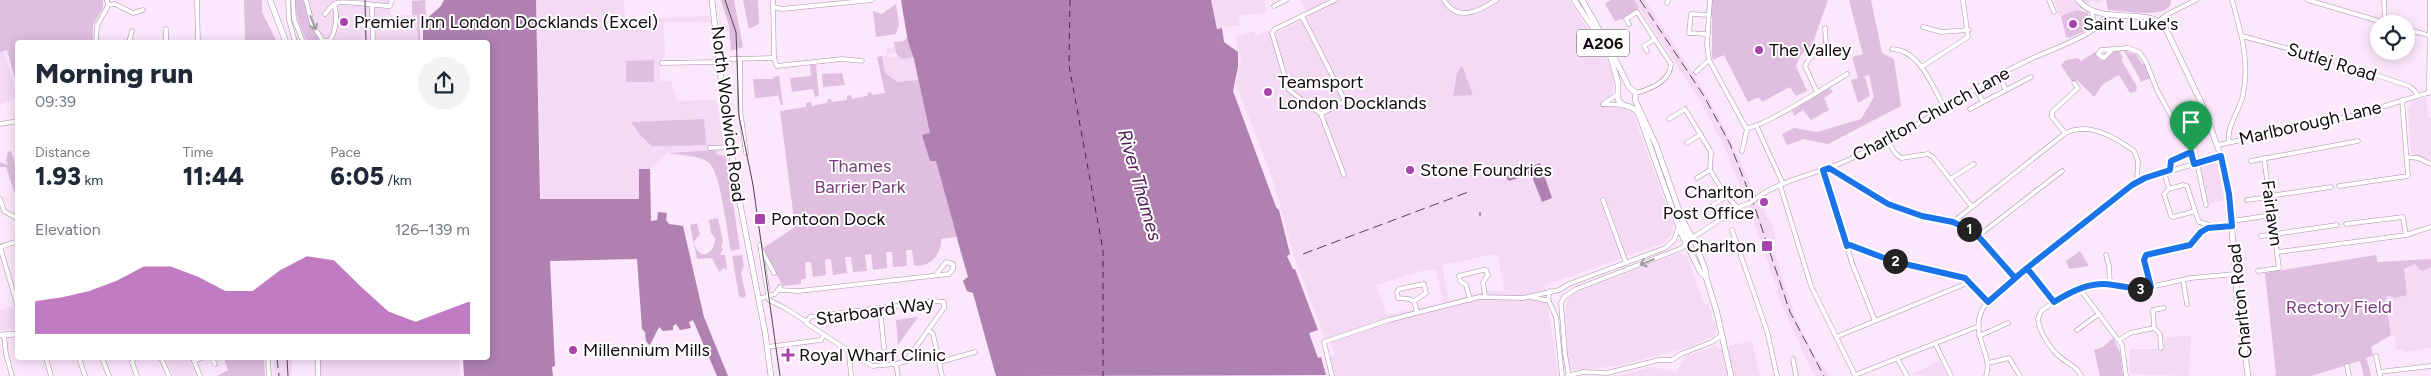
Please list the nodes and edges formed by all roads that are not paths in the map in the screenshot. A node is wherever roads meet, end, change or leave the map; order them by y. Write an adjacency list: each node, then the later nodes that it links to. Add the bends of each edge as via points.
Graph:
1 (120, 0): 27 (street)
2 (197, 0): 57 (street)
3 (271, 0): 58 (main road)
4 (288, 0): 59 (street)
5 (293, 0): 60 (street, via 294,19)
6 (306, 0): 61 (street, one-way to 61, via 312,24)
7 (392, 0): 29 (street, via 390,6)
8 (712, 0): 72 (main road, North Woolwich Road)
9 (772, 0): 31 (street)
10 (872, 0): 31 (street)
11 (1286, 0): 30 (street)
12 (1335, 0): 39 (street)
13 (1444, 0): 14 (street, via 1452,11 1460,14)
14 (1496, 0)
15 (1574, 0): 83 (main road, A206, via 1611,57)
16 (1582, 0): 80 (main road, A206)
17 (1710, 0): 37 (street)
18 (1963, 0): 47 (street)
19 (2049, 0): 34 (street)
20 (2078, 0): 33 (main road)
21 (2196, 0): 41 (street)
22 (2232, 0): 51 (street)
23 (2308, 0): 40 (street)
24 (2384, 0): 38 (street)
25 (2430, 0): 52 (street)
26 (108, 2): 27 (street); 54 (street, via 97,26)
27 (115, 4): 32 (street, via 128,12)
28 (334, 5): 29 (street, via 342,1); 35 (street); 62 (street, one-way to 28, via 336,10)
29 (372, 6): 63 (street)
30 (1274, 6)
31 (773, 8): 67 (street)
32 (143, 10)
33 (2092, 10): 36 (main road); 45 (street)
34 (2054, 12)
35 (325, 14)
36 (2109, 14): 41 (main road); 45 (street, Charlton Church Lane, via 2107,20)
37 (1709, 15): 50 (street); 50 (street, via 1691,14 1689,33)
38 (2386, 15)
39 (1302, 16): 95 (street, via 1345,100); 95 (street, via 1273,31 1289,90)
40 (2370, 18)
41 (2159, 22): 107 (main road, Charlton Road, via 2167,30 2184,65)
42 (1629, 24): 53 (street, via 1626,19 1637,12)
43 (1923, 27): 47 (street, via 1941,32)
44 (1825, 28): 84 (street, via 1826,44 1805,66)
45 (2094, 28): 77 (street, Charlton Church Lane)
46 (166, 29): 56 (street)
47 (1968, 30): 74 (street, via 1966,40)
48 (132, 31): 55 (street)
49 (2415, 32): 52 (street)
50 (1708, 34): 71 (street)
51 (2242, 36): 87 (street, Sutlej Road, via 2400,83 2412,88); 106 (street, via 2245,84 2241,104 2228,133)
52 (2431, 36): 86 (street)
53 (1655, 39): 66 (street, via 1644,46); 85 (street, via 1671,64 1670,72 1652,87)
54 (96, 40)
55 (130, 40)
56 (166, 40)
57 (198, 40)
58 (285, 40)
59 (294, 40)
60 (302, 40)
61 (322, 40)
62 (330, 40)
63 (373, 40)
64 (1892, 50): 74 (street, via 1904,51)
65 (2112, 50): 111 (street, via 2132,48 2142,55)
66 (1648, 52)
67 (774, 58): 69 (street); 70 (street, via 779,66)
68 (731, 59): 69 (street)
69 (741, 59): 112 (street, via 740,108)
70 (862, 60)
71 (1710, 60): 75 (street); 100 (street)
72 (720, 62): 73 (street); 108 (main road, North Woolwich Road)
73 (662, 64)
74 (1923, 66): 93 (street)
75 (1696, 72)
76 (1847, 74): 84 (street)
77 (1998, 76): 81 (street, Charlton Church Lane); 82 (street)
78 (2031, 77): 82 (street)
79 (2074, 83): 101 (street, via 2078,88 2052,112 2052,117)
80 (1629, 87): 83 (main road); 85 (main road, A206)
81 (1975, 88): 90 (street); 93 (street, Charlton Church Lane)
82 (2006, 90): 90 (street)
83 (1619, 92): 91 (main road, A206, via 1618,100); 91 (street, via 1603,104)
84 (1817, 92): 99 (street)
85 (1636, 93): 88 (main road)
86 (2430, 93): 87 (street, Marlborough Lane)
87 (2417, 95): 89 (street, Marlborough Lane)
88 (1635, 100): 92 (main road); 147 (main road, via 1656,145)
89 (2402, 100): 106 (street, Marlborough Lane, via 2352,116); 114 (street)
90 (1983, 102): 94 (street)
91 (1623, 105): 92 (main road)
92 (1630, 106): 151 (main road, via 1639,115)
93 (1944, 107): 103 (street, Charlton Church Lane)
94 (1970, 109)
95 (1322, 114): 126 (street)
96 (1669, 119): 102 (street, via 1685,109)
97 (15, 122): 98 (street)
98 (0, 124)
99 (1756, 125): 100 (street); 130 (street)
100 (1747, 129): 110 (street)
101 (2065, 133): 129 (street, via 2089,129 2130,148 2137,156); 141 (street)
102 (1700, 134): 105 (street); 121 (street, via 1711,152)
103 (1888, 140): 120 (street, Charlton Church Lane); 128 (street, via 1894,153 1901,158 1931,155)
104 (2358, 141): 115 (street)
105 (1687, 142)
106 (2229, 142): 107 (street, Marlborough Lane)
107 (2218, 145): 113 (main road, Charlton Road)
108 (730, 147): 109 (street); 187 (main road, North Woolwich Road)
109 (710, 148)
110 (1742, 151)
111 (2191, 152): 117 (street); 123 (street, via 2171,161)
112 (746, 153)
113 (2221, 156): 117 (street); 149 (main road, Charlton Road)
114 (2407, 157): 119 (street); 131 (street, via 2408,176)
115 (2264, 158): 116 (street); 135 (street, Fairlawn)
116 (2251, 161)
117 (2196, 163): 123 (street); 140 (street)
118 (1974, 164): 128 (street)
119 (2431, 164)
120 (1829, 168): 122 (street, Charlton Church Lane); 148 (street, via 1888,204)
121 (1710, 170): 127 (street); 134 (street)
122 (1823, 170): 130 (street, Charlton Church Lane); 163 (street)
123 (2170, 170): 125 (street)
124 (2062, 171): 158 (street)
125 (2164, 172): 129 (street); 133 (street)
126 (1344, 175)
127 (1697, 178)
128 (1950, 179): 141 (street)
129 (2137, 181): 168 (street)
130 (1781, 185): 142 (street, Charlton Church Lane, bridge); 212 (street, via 1811,286)
131 (2339, 186)
132 (2331, 187): 135 (street)
133 (2169, 189): 143 (street, via 2187,186); 143 (street, via 2164,194 2171,216)
134 (1727, 196): 139 (street); 142 (street)
135 (2270, 196): 138 (street); 145 (street, Fairlawn)
136 (0, 199): 144 (street)
137 (1603, 200): 167 (street)
138 (2246, 200)
139 (1713, 205)
140 (2206, 205)
141 (1972, 207): 148 (street)
142 (1738, 208): 160 (street, Charlton Church Lane, via 1732,208 1726,216)
143 (2195, 211): 154 (street, via 2199,222)
144 (2, 212): 146 (street)
145 (2272, 215): 149 (street); 156 (street, Fairlawn)
146 (15, 218)
147 (1682, 219): 160 (main road); 161 (street)
148 (1953, 222): 158 (street)
149 (2232, 223): 154 (street); 171 (main road, Charlton Road)
150 (2346, 224): 157 (street, via 2403,217)
151 (1679, 225): 161 (main road); 167 (street, via 1676,238 1669,245)
152 (2337, 225): 156 (street)
153 (2431, 227): 157 (street)
154 (2212, 228): 178 (street, via 2204,230 2186,246 2146,255 2144,260)
155 (1732, 230): 261 (street, via 1767,331)
156 (2275, 234): 159 (street); 165 (street, Fairlawn)
157 (2406, 234): 165 (street)
158 (1978, 236): 174 (street)
159 (2261, 236)
160 (1692, 238): 161 (street, Charlton Church Lane); 173 (main road)
161 (1686, 242): 173 (main road); 185 (street, Charlton Church Lane, one-way to 185, via 1679,249 1576,289)
162 (15, 243): 164 (street)
163 (1847, 246): 175 (street); 200 (street)
164 (0, 247): 186 (street)
165 (2278, 252): 169 (street, Fairlawn, via 2279,268)
166 (2106, 256): 177 (street, via 2110,266)
167 (1626, 263): 180 (street)
168 (2027, 268): 174 (street); 192 (street)
169 (2258, 271)
170 (774, 273): 183 (street, via 760,245)
171 (2235, 274): 176 (street); 269 (main road, Charlton Road)
172 (936, 275): 172 (street, via 946,262 952,264 949,274); 183 (street, via 798,291 779,288)
173 (1706, 278): 209 (main road)
174 (2015, 278): 191 (street)
175 (1968, 280): 191 (street); 200 (street)
176 (2183, 280): 178 (street); 194 (street)
177 (2110, 284): 178 (street, via 2136,290); 179 (street)
178 (2151, 287)
179 (2080, 289): 192 (street); 198 (street)
180 (1559, 290): 181 (street); 185 (street)
181 (1550, 291): 184 (street); 190 (street)
182 (1485, 296): 184 (street); 188 (street); 188 (street, via 1483,282 1488,275 1486,270 1459,276 1460,282 1466,285)
183 (767, 297): 187 (street); 201 (street)
184 (1531, 297): 190 (street)
185 (1564, 297): 193 (street)
186 (15, 298)
187 (758, 299): 216 (main road, North Woolwich Road)
188 (1470, 300): 197 (street)
189 (1414, 302): 189 (street, via 1426,293 1424,284 1397,292 1398,298); 197 (street)
190 (1550, 302): 193 (street, via 1556,306); 258 (street, via 1556,317)
191 (1988, 302): 204 (street)
192 (2054, 302): 267 (street, via 2041,312 2038,319 2040,327 2055,352)
193 (1561, 303): 259 (street)
194 (2187, 304)
195 (880, 308): 201 (street, Starboard Way, via 810,317); 206 (street, Starboard Way, via 935,301 945,304); 217 (street)
196 (2164, 308): 205 (street, via 2153,310)
197 (1417, 312): 257 (street, via 1324,342)
198 (2099, 314): 207 (street); 214 (street)
199 (1999, 319): 203 (street)
200 (1875, 321): 212 (street)
201 (806, 322): 211 (street)
202 (2008, 323): 203 (street)
203 (2002, 325): 213 (street)
204 (1979, 326): 213 (street); 215 (street)
205 (2154, 328): 214 (street, via 2133,332); 218 (street, via 2160,334)
206 (928, 330): 233 (street, via 933,334); 236 (street, via 906,361)
207 (2077, 330)
208 (15, 334): 210 (main road)
209 (1722, 334): 242 (street, via 1672,360); 260 (main road)
210 (2, 335): 244 (street)
211 (824, 336): 216 (street, via 821,340); 219 (street)
212 (1836, 336): 243 (street)
213 (1979, 336): 237 (street)
214 (2119, 340): 268 (street, via 2124,350)
215 (1935, 342): 222 (street); 264 (street)
216 (767, 347): 253 (main road, North Woolwich Road)
217 (885, 348)
218 (2161, 348)
219 (850, 352): 236 (street, via 872,366); 254 (street)
220 (975, 352): 233 (street)
221 (2376, 356): 241 (street)
222 (1897, 358): 243 (street); 263 (street)
223 (1793, 359): 238 (street)
224 (47, 360): 245 (street)
225 (80, 360): 246 (street)
226 (103, 360): 247 (street)
227 (133, 360): 248 (street)
228 (162, 360): 249 (street)
229 (194, 360): 250 (street)
230 (213, 360): 235 (street)
231 (268, 360): 251 (street)
232 (318, 360): 252 (street)
233 (940, 362): 256 (street)
234 (1800, 363): 238 (street)
235 (215, 364)
236 (896, 364): 255 (street)
237 (1988, 364): 265 (street); 266 (street, via 2010,358)
238 (1794, 365): 262 (street)
239 (2347, 366): 270 (street)
240 (2431, 366): 241 (street)
241 (2380, 374)
242 (1586, 375): 259 (street, via 1583,372)
243 (1855, 375)
244 (12, 376)
245 (51, 376)
246 (85, 376)
247 (108, 376)
248 (137, 376)
249 (169, 376)
250 (200, 376)
251 (269, 376)
252 (318, 376)
253 (771, 376)
254 (851, 376)
255 (898, 376)
256 (942, 376)
257 (1332, 376)
258 (1562, 376)
259 (1568, 376)
260 (1731, 376)
261 (1777, 376)
262 (1796, 376)
263 (1906, 376)
264 (1951, 376)
265 (1986, 376)
266 (2020, 376)
267 (2081, 376)
268 (2126, 376)
269 (2248, 376)
270 (2349, 376)

